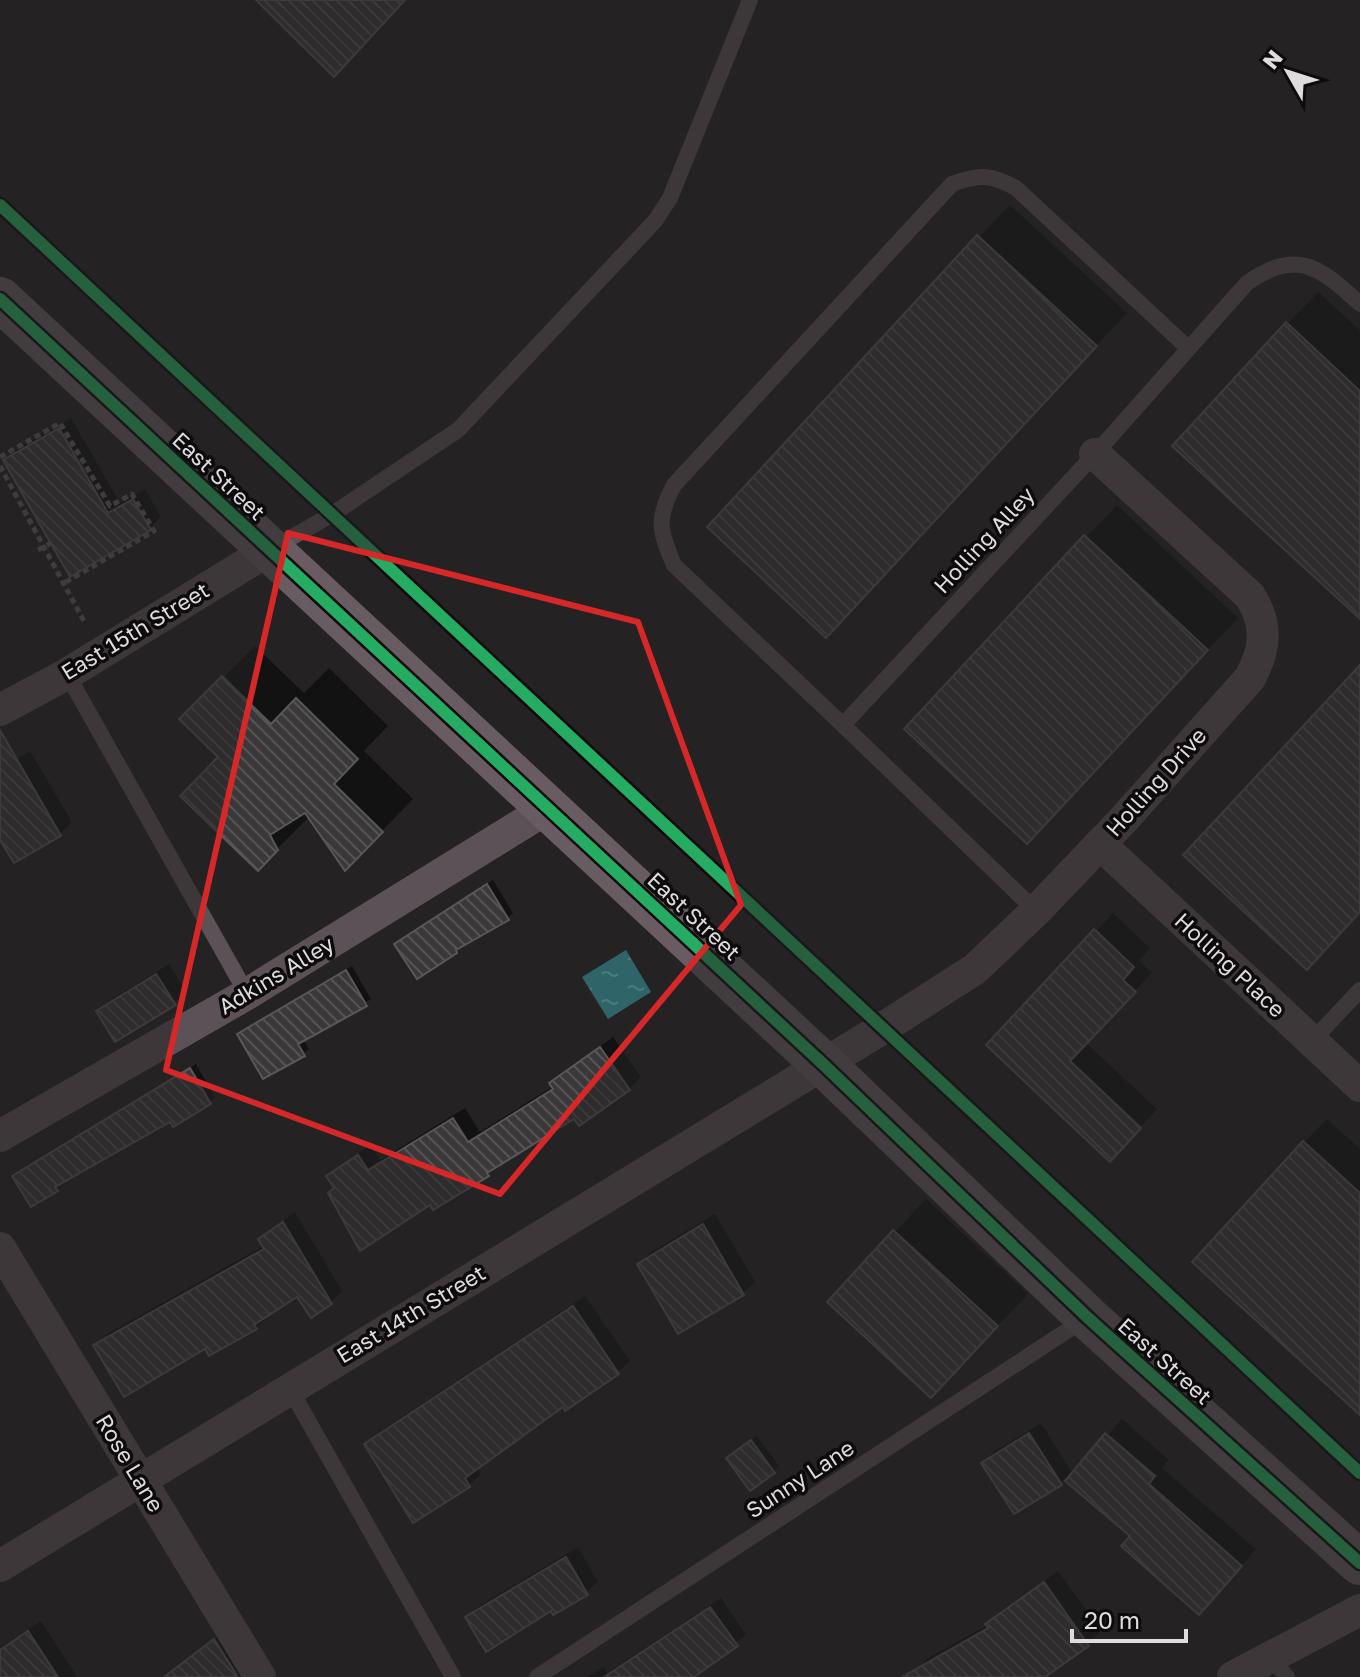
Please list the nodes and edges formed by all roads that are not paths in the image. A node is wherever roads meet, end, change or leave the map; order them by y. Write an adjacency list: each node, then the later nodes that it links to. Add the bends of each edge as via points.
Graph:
1 (750, 0): 6 (lane, via 670,198 655,221 458,430)
2 (0, 299): 6 (main road, East Street)
3 (1360, 304): 4 (lane, Holling Alley, via 1310,265 1270,267 1247,283)
4 (1188, 348): 5 (lane, Holling Alley); 9 (lane, via 1016,188 996,177 975,175 952,184 674,485 660,511 662,537 674,565)
5 (1095, 454): 9 (lane, Holling Alley); 11 (street, Holling Drive, via 1250,596 1265,634 1250,678)
6 (269, 550): 7 (street, East 15th Street); 10 (main road, East Street)
7 (67, 674): 8 (street, East 15th Street); 14 (lane)
8 (0, 710)
9 (843, 725): 12 (lane)
10 (548, 808): 14 (street, Adkins Alley); 16 (main road, East Street)
11 (1100, 844): 12 (street, Holling Drive); 15 (street, Holling Place)
12 (1036, 911): 16 (street, Holling Drive, via 975,969)
13 (1360, 990): 15 (lane)
14 (247, 994): 18 (street, Adkins Alley)
15 (1312, 1041): 17 (street, Holling Place)
16 (824, 1065): 20 (main road, East Street); 21 (street, East 14th Street)
17 (1360, 1086)
18 (0, 1136)
19 (0, 1248): 22 (street, Rose Lane)
20 (1087, 1317): 23 (main road, East Street); 29 (lane, Sunny Lane)
21 (289, 1387): 22 (street, East 14th Street); 28 (lane)
22 (140, 1480): 24 (street, East 14th Street); 27 (street, Rose Lane)
23 (1360, 1563)
24 (0, 1566)
25 (1360, 1610): 26 (street)
26 (1278, 1666): 30 (street)
27 (260, 1677)
28 (453, 1677)
29 (537, 1677)
30 (1233, 1677)

